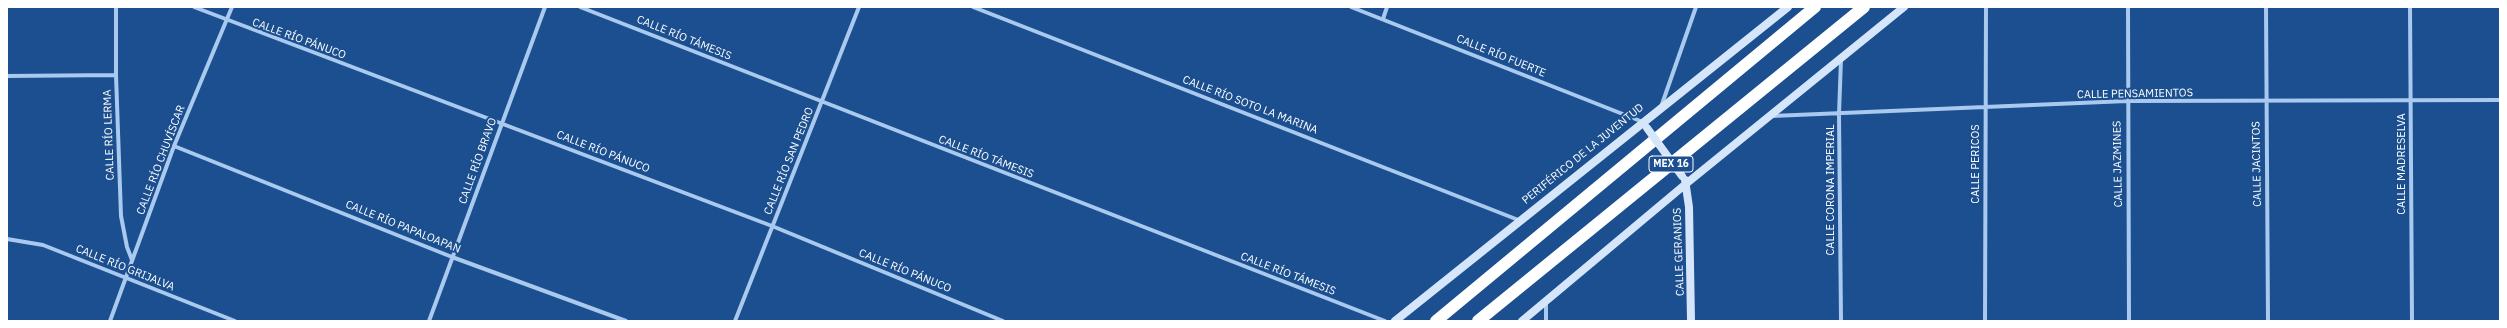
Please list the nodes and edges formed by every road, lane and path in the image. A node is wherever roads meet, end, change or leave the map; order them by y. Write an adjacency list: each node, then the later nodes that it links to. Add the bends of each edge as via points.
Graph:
1 (116, 7): 22 (street, CALLE RÍO LERMA)
2 (194, 7): 20 (street, CALLE RÍO PÁNUCO)
3 (232, 7): 20 (street, CALLE RÍO CHUVÍSCAR)
4 (545, 7): 33 (street, CALLE RÍO BRAVO)
5 (580, 7): 28 (street, CALLE RÍO TÁMESIS)
6 (859, 7): 28 (street, CALLE RÍO SAN PEDRO)
7 (973, 7): 37 (street, CALLE RÍO SOTO LA MARINA)
8 (1351, 7): 19 (street, CALLE RÍO FUERTE)
9 (1387, 7): 19 (street)
10 (1696, 7): 30 (street)
11 (1788, 7): 30 (main road, PERIFÉRICO DE LA JUVENTUD)
12 (1815, 7): 52 (highway, MEX 16)
13 (1864, 7): 53 (highway, MEX 16)
14 (1904, 7): 21 (main road)
15 (1986, 7): 29 (street, CALLE PERICOS)
16 (2128, 7): 25 (street, CALLE JAZMINES)
17 (2266, 7): 27 (street, CALLE JACINTOS)
18 (2410, 7): 26 (street, CALLE MADRESELVA)
19 (1383, 19): 34 (street, CALLE RÍO FUERTE)
20 (227, 21): 33 (street, CALLE RÍO PÁNUCO); 35 (street, CALLE RÍO CHUVÍSCAR)
21 (1841, 58): 31 (street, CALLE CORONA IMPERIAL); 32 (main road)
22 (116, 75): 23 (street); 41 (street, CALLE RÍO LERMA, via 121,216)
23 (7, 76)
24 (2500, 100): 26 (street, CALLE PENSAMIENTOS)
25 (2127, 101): 27 (street, CALLE PENSAMIENTOS); 29 (street, CALLE PENSAMIENTOS); 59 (street, CALLE JAZMINES)
26 (2411, 101): 27 (street, CALLE PENSAMIENTOS); 61 (street, CALLE MADRESELVA)
27 (2266, 102): 60 (street, CALLE JACINTOS)
28 (821, 103): 38 (street, CALLE RÍO SAN PEDRO); 50 (street, CALLE RÍO TÁMESIS)
29 (1984, 108): 31 (street, CALLE PENSAMIENTOS); 58 (street, CALLE PERICOS)
30 (1660, 109): 34 (main road, PERIFÉRICO DE LA JUVENTUD)
31 (1839, 114): 32 (street, CALLE PENSAMIENTOS); 57 (street, CALLE CORONA IMPERIAL)
32 (1771, 116): 36 (main road)
33 (501, 123): 38 (street, CALLE RÍO PÁNUCO); 40 (street, CALLE RÍO BRAVO)
34 (1645, 125): 36 (main road, bridge); 37 (main road, PERIFÉRICO DE LA JUVENTUD)
35 (174, 146): 40 (street, CALLE RÍO PAPALOAPAN); 41 (street, CALLE RÍO CHUVÍSCAR)
36 (1685, 180): 43 (main road); 56 (main road, CALLE GERANIOS)
37 (1521, 221): 51 (main road, PERIFÉRICO DE LA JUVENTUD)
38 (772, 226): 48 (street, CALLE RÍO SAN PEDRO); 49 (street, CALLE RÍO PÁNUCO)
39 (7, 239): 42 (street, CALLE RÍO GRIJALVA, via 43,245)
40 (452, 257): 46 (street, CALLE RÍO BRAVO); 47 (street, CALLE RÍO PAPALOAPAN)
41 (132, 260): 42 (street, CALLE RÍO CHUVÍSCAR)
42 (126, 278): 44 (street, CALLE RÍO CHUVÍSCAR); 45 (street, CALLE RÍO GRIJALVA)
43 (1546, 302): 54 (main road); 55 (street)
44 (110, 321)
45 (235, 321)
46 (429, 321)
47 (626, 321)
48 (735, 321)
49 (1003, 321)
50 (1385, 321)
51 (1395, 321)
52 (1436, 321)
53 (1478, 321)
54 (1522, 321)
55 (1546, 321)
56 (1692, 321)
57 (1841, 321)
58 (1985, 321)
59 (2129, 321)
60 (2268, 321)
61 (2412, 321)

